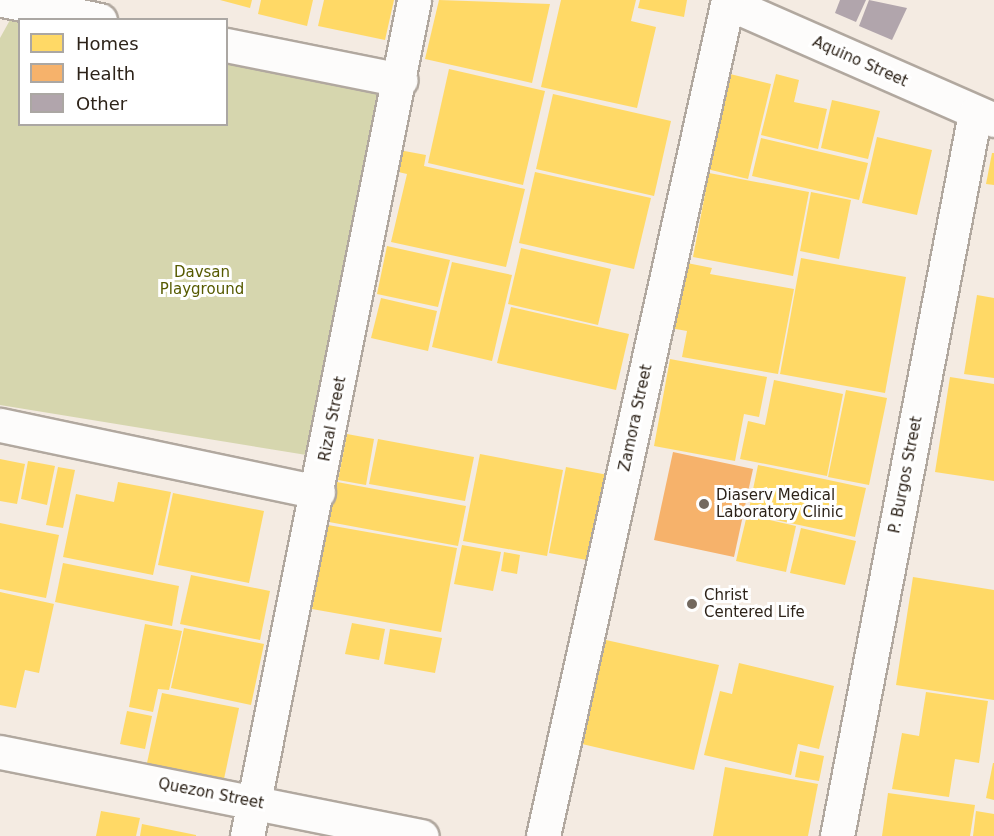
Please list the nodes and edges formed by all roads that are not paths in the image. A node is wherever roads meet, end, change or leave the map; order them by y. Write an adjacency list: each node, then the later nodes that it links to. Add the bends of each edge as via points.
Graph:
1 (3, 0): 4 (street)
2 (414, 0): 6 (street, Rizal Street)
3 (728, 1): 7 (street, Aquino Street); 14 (street, Zamora Street)
4 (90, 18)
5 (228, 45): 6 (street)
6 (401, 80): 9 (street, Rizal Street)
7 (985, 117): 15 (street, P. Burgos Street)
8 (0, 425): 9 (street)
9 (318, 492): 11 (street, Rizal Street)
10 (0, 752): 11 (street, Quezon Street)
11 (254, 802): 12 (street, Rizal Street); 13 (street, Quezon Street)
12 (247, 836)
13 (422, 836)
14 (543, 836)
15 (837, 836)

